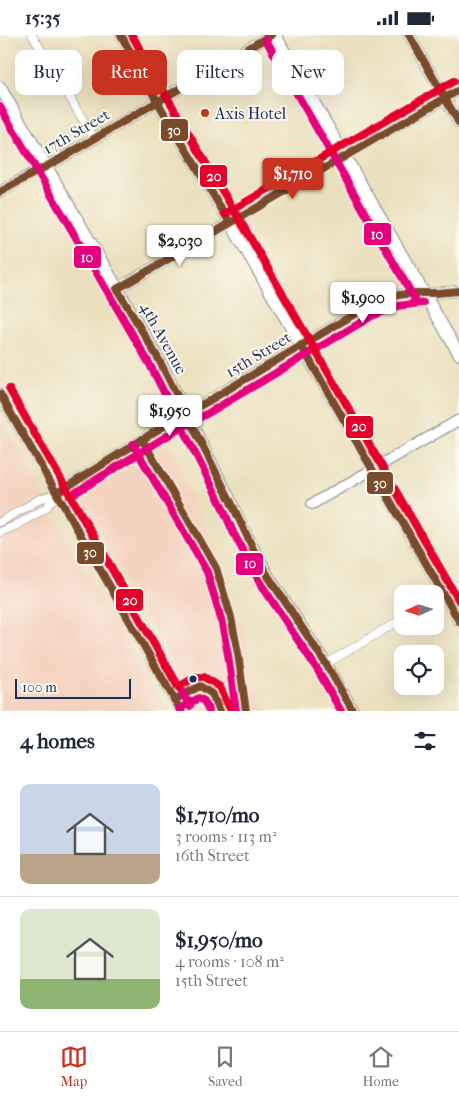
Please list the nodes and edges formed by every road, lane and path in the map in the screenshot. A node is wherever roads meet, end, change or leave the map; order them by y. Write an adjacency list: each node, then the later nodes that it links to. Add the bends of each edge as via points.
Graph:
1 (32, 35): 10 (street)
2 (121, 35): 8 (street)
3 (273, 35): 8 (street, 17th Street); 11 (main road)
4 (409, 35): 7 (street)
5 (0, 87): 12 (main road, 4th Avenue)
6 (459, 90): 7 (street)
7 (445, 98): 9 (street); 11 (street)
8 (156, 101): 10 (street, 17th Street); 14 (street)
9 (459, 123)
10 (94, 138): 12 (street, 17th Street)
11 (344, 156): 14 (street); 17 (main road)
12 (46, 167): 13 (street, 17th Street); 15 (main road, 4th Avenue)
13 (0, 192)
14 (230, 223): 15 (street); 18 (street)
15 (117, 289): 21 (main road, 4th Avenue, via 158,358)
16 (459, 291): 17 (street, 15th Street)
17 (423, 293): 18 (street, 15th Street, via 387,297); 19 (main road)
18 (301, 345): 21 (street, 15th Street); 23 (street)
19 (459, 354)
20 (0, 394): 24 (street)
21 (186, 414): 24 (street, 15th Street); 34 (main road, 4th Avenue, via 255,553)
22 (459, 419): 23 (street)
23 (373, 469): 25 (street); 28 (street)
24 (57, 493): 26 (street, 15th Street); 27 (street, 15th Street, via 46,508); 35 (street)
25 (312, 504)
26 (0, 522)
27 (0, 532)
28 (433, 585)
29 (459, 585): 30 (street)
30 (444, 594)
31 (444, 603): 32 (street)
32 (459, 621)
33 (394, 624): 34 (street)
34 (326, 664): 36 (main road, 4th Avenue)
35 (181, 711)
36 (353, 711)

